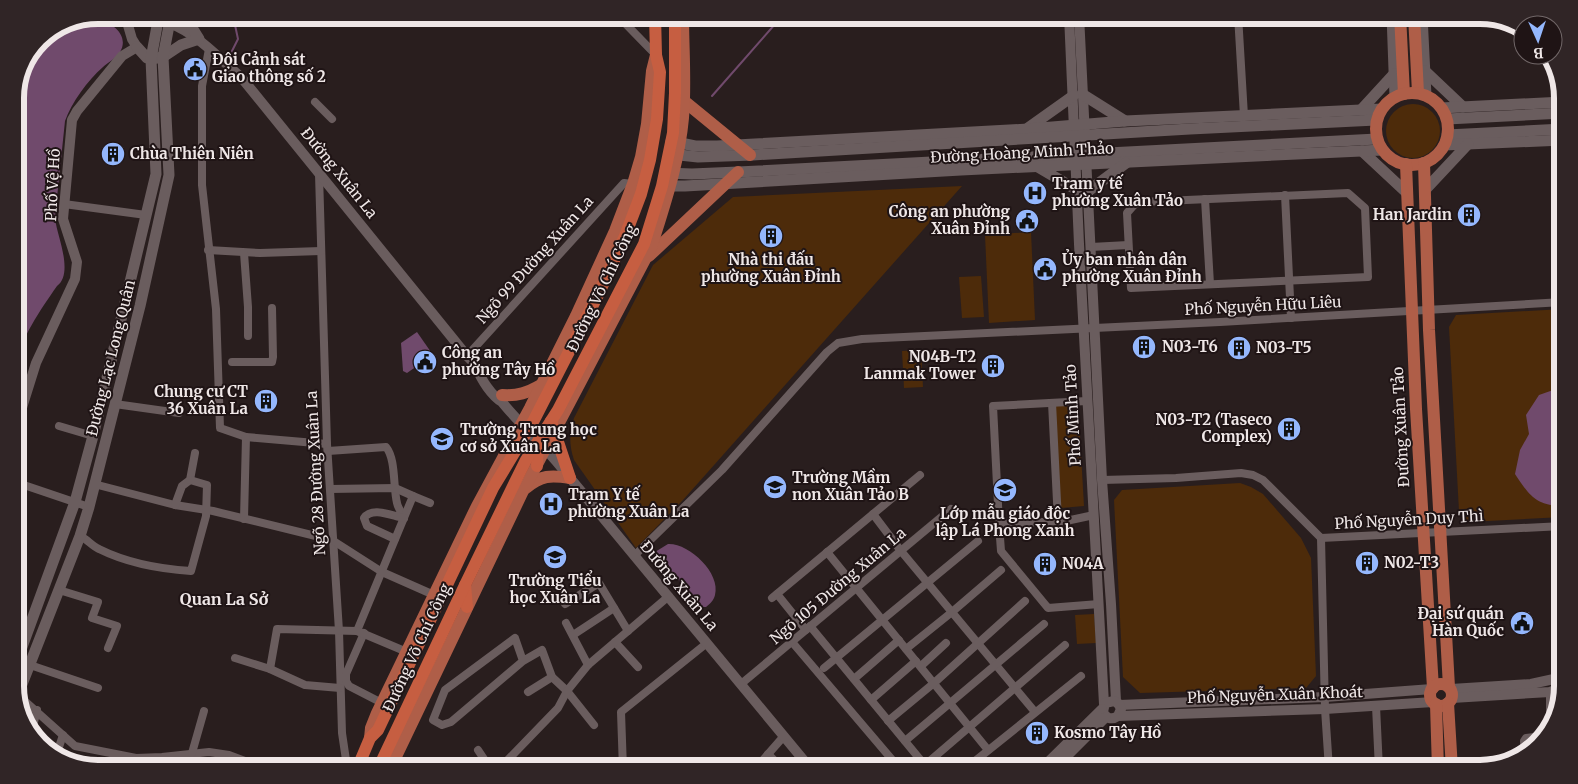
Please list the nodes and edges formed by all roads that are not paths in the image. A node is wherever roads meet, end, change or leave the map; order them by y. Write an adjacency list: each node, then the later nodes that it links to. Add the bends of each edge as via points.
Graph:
1 (127, 24): 18 (street)
2 (158, 24): 22 (main road, Đường Lạc Long Quân)
3 (170, 24): 21 (main road, Đường Lạc Long Quân)
4 (178, 24): 17 (street, Đường Xuân La)
5 (190, 24): 17 (main road)
6 (626, 24): 20 (street)
7 (655, 24): 20 (highway, Đường Võ Chí Công)
8 (675, 24): 32 (highway, Đường Võ Chí Công, via 675,93)
9 (682, 24): 32 (main road, Đường Võ Chí Công)
10 (1069, 24): 25 (street)
11 (1079, 24): 25 (street)
12 (1239, 24): 36 (street)
13 (1392, 24): 24 (main road)
14 (1400, 24): 27 (main road)
15 (1415, 24): 26 (main road)
16 (1422, 24): 23 (main road)
17 (199, 39): 19 (street, Đường Xuân La); 21 (main road, via 181,45)
18 (137, 47): 22 (main road); 68 (street, Phố Vệ Hồ, via 122,56 74,115)
19 (209, 49): 59 (street, Đường Xuân La, via 241,77); 73 (street, via 202,86 202,186)
20 (656, 55): 60 (main road, Đường Võ Chí Công, via 641,157); 99 (highway, Đường Võ Chí Công, via 660,72 657,119 638,201 599,293)
21 (163, 57): 22 (main road); 94 (main road, Đường Lạc Long Quân, via 169,175)
22 (150, 59): 69 (main road, Đường Lạc Long Quân, via 156,174)
23 (1424, 71): 26 (main road); 30 (main road)
24 (1394, 74): 27 (main road); 31 (main road)
25 (1076, 93): 38 (main road); 40 (street); 42 (main road)
26 (1422, 94): 27 (main road); 35 (main road, via 1438,104)
27 (1399, 95): 34 (main road)
28 (315, 102): 37 (street)
29 (1554, 102): 30 (main road)
30 (1463, 107): 35 (main road)
31 (1361, 110): 34 (main road, Đường Hoàng Minh Thảo); 36 (main road, Đường Hoàng Minh Thảo)
32 (681, 111): 45 (main road, via 690,107); 48 (highway, Đường Võ Chí Công)
33 (1554, 113): 35 (main road)
34 (1379, 114): 39 (main road, Đường Hoàng Minh Thảo); 46 (main road)
35 (1444, 114): 43 (main road, via 1448,126)
36 (1244, 116): 39 (main road, Đường Hoàng Minh Thảo)
37 (332, 119)
38 (1125, 121): 39 (main road, Đường Hoàng Minh Thảo); 40 (main road, Đường Hoàng Minh Thảo)
39 (1190, 124): 40 (main road, Đường Hoàng Minh Thảo)
40 (1081, 128): 42 (main road, Đường Hoàng Minh Thảo); 52 (street, Phố Minh Tảo); 64 (street, Phố Minh Tảo)
41 (1554, 130): 43 (main road)
42 (1028, 134): 45 (main road, Đường Hoàng Minh Thảo); 50 (main road, Đường Hoàng Minh Thảo)
43 (1446, 140): 47 (main road); 53 (main road, via 1434,158)
44 (1554, 140): 47 (main road)
45 (738, 144): 48 (main road, Đường Hoàng Minh Thảo); 50 (main road)
46 (1380, 144): 49 (main road, Đường Hoàng Minh Thảo); 51 (main road, Đường Hoàng Minh Thảo); 54 (main road, via 1388,156)
47 (1468, 144): 63 (main road)
48 (674, 148): 50 (main road, Đường Hoàng Minh Thảo, via 698,158); 58 (highway, Đường Võ Chí Công)
49 (1362, 151): 51 (main road, Đường Hoàng Minh Thảo); 65 (main road)
50 (750, 155)
51 (1126, 158): 52 (main road, Đường Hoàng Minh Thảo); 64 (main road)
52 (1085, 160): 55 (main road, Đường Hoàng Minh Thảo); 56 (main road, Đường Hoàng Minh Thảo); 64 (street, Phố Minh Tảo)
53 (1424, 163): 54 (main road); 63 (main road)
54 (1406, 164): 65 (main road, Đường Xuân Tảo)
55 (961, 165): 56 (main road, Đường Hoàng Minh Thảo); 57 (main road, Đường Hoàng Minh Thảo); 61 (main road, Đường Hoàng Minh Thảo)
56 (1038, 167): 64 (main road)
57 (738, 172): 58 (main road, Đường Hoàng Minh Thảo); 61 (main road)
58 (669, 173): 62 (highway, Đường Võ Chí Công)
59 (319, 174): 74 (street, Ngõ 28 Đường Xuân La); 86 (street, Đường Xuân La)
60 (629, 183): 86 (street, Ngõ 99 Đường Xuân La); 88 (main road, Đường Võ Chí Công, via 604,255)
61 (727, 184): 62 (main road, Đường Hoàng Minh Thảo); 76 (main road)
62 (666, 186): 70 (highway, Đường Võ Chí Công); 76 (main road, Đường Võ Chí Công)
63 (1425, 190): 81 (main road)
64 (1082, 191): 72 (street, Phố Minh Tảo); 84 (street, Phố Minh Tảo)
65 (1407, 193): 82 (main road, Đường Xuân Tảo)
66 (1285, 195): 67 (street); 77 (street); 77 (street, via 1348,192 1365,208 1368,277)
67 (1205, 199): 71 (street, via 1141,202 1134,206 1127,213); 78 (street)
68 (64, 204): 69 (street); 91 (street, Phố Vệ Hồ, via 64,226 78,262 75,279 36,363)
69 (146, 215): 100 (main road, Đường Lạc Long Quân)
70 (652, 222): 76 (highway); 89 (highway, Đường Võ Chí Công)
71 (1128, 246): 72 (street); 78 (street, via 1131,288)
72 (1091, 248): 84 (street, Phố Minh Tảo)
73 (208, 250): 75 (street); 101 (street, via 216,309 220,428)
74 (321, 251): 75 (street); 103 (street, Ngõ 28 Đường Xuân La)
75 (244, 253): 85 (street)
76 (648, 254): 89 (main road, Đường Võ Chí Công)
77 (1289, 280): 78 (street); 83 (street)
78 (1210, 284)
79 (1554, 303): 81 (street, Phố Nguyễn Hữu Liêu)
80 (272, 308): 87 (street, via 272,362)
81 (1429, 310): 82 (street, Phố Nguyễn Hữu Liêu); 130 (main road)
82 (1412, 311): 83 (street, Phố Nguyễn Hữu Liêu); 131 (main road, Đường Xuân Tảo)
83 (1291, 318): 84 (street, Phố Nguyễn Hữu Liêu)
84 (1090, 329): 92 (street, Phố Minh Tảo); 110 (street, Phố Minh Tảo); 139 (street, Phố Nguyễn Hữu Liêu, via 862,339 832,346 722,470)
85 (248, 336)
86 (467, 356): 90 (street, Đường Xuân La, via 484,372)
87 (232, 362)
88 (541, 385): 90 (main road, via 526,394); 95 (main road, Đường Võ Chí Công)
89 (568, 397): 98 (main road, Đường Võ Chí Công)
90 (502, 399): 99 (street, Đường Xuân La)
91 (24, 401)
92 (1087, 401): 93 (street); 124 (street, Phố Minh Tảo)
93 (1052, 403): 127 (street); 128 (street, via 993,406)
94 (115, 404): 96 (street); 111 (main road, Đường Lạc Long Quân)
95 (530, 408): 99 (highway)
96 (179, 413)
97 (59, 426): 100 (street)
98 (553, 427): 102 (main road, Đường Võ Chí Công); 108 (highway)
99 (524, 428): 102 (street, Đường Xuân La); 105 (highway, Đường Võ Chí Công)
100 (93, 436): 117 (main road, Đường Lạc Long Quân)
101 (246, 437): 103 (street); 126 (street)
102 (542, 445): 106 (highway); 108 (street, Đường Xuân La); 143 (highway, Đường Võ Chí Công, via 518,476)
103 (328, 447): 113 (street, via 386,447 391,456); 114 (street, Ngõ 28 Đường Xuân La)
104 (195, 453): 109 (street)
105 (506, 458): 146 (main road, Đường Võ Chí Công); 219 (highway, Đường Võ Chí Công, via 378,730)
106 (537, 466): 115 (main road, Đường Võ Chí Công)
107 (920, 475): 123 (street)
108 (570, 478): 115 (main road, via 550,476 536,480); 139 (street, Đường Xuân La)
109 (190, 480): 119 (street, via 182,486); 121 (street, via 207,485)
110 (1102, 480): 133 (street, Phố Nguyễn Duy Thì, via 1253,475 1263,480); 202 (street, Phố Minh Tảo)
111 (94, 484): 119 (street); 120 (main road, Đường Lạc Long Quân)
112 (24, 485): 117 (street)
113 (395, 488): 114 (street); 116 (street); 125 (street, via 397,505)
114 (330, 489): 135 (street, Ngõ 28 Đường Xuân La)
115 (522, 491): 151 (main road, Đường Võ Chí Công)
116 (414, 496): 118 (street); 125 (street)
117 (74, 502): 120 (street); 163 (main road, Đường Lạc Long Quân)
118 (430, 503)
119 (176, 505): 121 (street)
120 (89, 507): 132 (main road, Đường Lạc Long Quân)
121 (206, 509): 126 (street); 132 (street, via 191,571 130,562 96,548)
122 (951, 509): 137 (street, Ngõ 105 Đường Xuân La)
123 (873, 514): 137 (street); 138 (street)
124 (1094, 515): 127 (street); 150 (street, Phố Minh Tảo)
125 (404, 518): 134 (street); 134 (street, via 372,512 364,518 367,526)
126 (244, 519): 135 (street)
127 (1058, 521): 128 (street)
128 (1000, 524): 150 (street, via 1001,551 1048,608)
129 (1554, 526): 130 (street, Phố Nguyễn Duy Thì)
130 (1441, 532): 131 (street, Phố Nguyễn Duy Thì); 197 (main road)
131 (1423, 533): 133 (street, Phố Nguyễn Duy Thì); 197 (main road, Đường Xuân Tảo)
132 (80, 536): 145 (main road, Đường Lạc Long Quân)
133 (1321, 538): 198 (street)
134 (395, 539): 141 (street)
135 (332, 540): 141 (street); 158 (street, Ngõ 28 Đường Xuân La)
136 (978, 541): 142 (street)
137 (901, 551): 142 (street); 144 (street, Ngõ 105 Đường Xuân La)
138 (827, 552): 144 (street); 157 (street, via 775,596)
139 (634, 556): 147 (street, Đường Xuân La)
140 (1001, 570): 153 (street)
141 (382, 572): 146 (street); 160 (street)
142 (927, 583): 153 (street); 154 (street)
143 (464, 585): 151 (highway); 232 (highway, Đường Võ Chí Công)
144 (855, 589): 154 (street); 157 (street, Ngõ 105 Đường Xuân La)
145 (59, 590): 170 (street, via 98,602 92,618 117,626); 177 (main road, Đường Lạc Long Quân)
146 (434, 595): 172 (main road, Đường Võ Chí Công)
147 (669, 596): 159 (street); 167 (street, Đường Xuân La)
148 (1025, 601): 166 (street)
149 (564, 604): 152 (street, via 599,583)
150 (1099, 604): 207 (street, Phố Minh Tảo)
151 (468, 607): 233 (main road, Đường Võ Chí Công)
152 (614, 608): 159 (street); 161 (street)
153 (952, 612): 166 (street); 171 (street)
154 (882, 621): 162 (street); 174 (street)
155 (566, 623): 161 (street)
156 (1044, 624): 179 (street)
157 (808, 628): 165 (street, Ngõ 105 Đường Xuân La); 174 (street)
158 (339, 631): 160 (street); 182 (street, via 277,629); 193 (street, Ngõ 28 Đường Xuân La)
159 (628, 631): 164 (street)
160 (360, 632): 172 (street); 201 (street, via 346,681 349,686)
161 (573, 635): 178 (street)
162 (899, 640): 171 (street); 186 (street)
163 (24, 641)
164 (615, 642): 178 (street); 180 (street)
165 (792, 642): 189 (street, Ngõ 105 Đường Xuân La); 240 (street)
166 (978, 642): 179 (street); 187 (street)
167 (707, 643): 189 (street, Đường Xuân La); 236 (street, via 621,712)
168 (946, 643): 176 (street)
169 (1065, 645): 194 (street)
170 (108, 648)
171 (906, 649): 176 (street)
172 (407, 652): 201 (main road, Đường Võ Chí Công)
173 (235, 658): 182 (street)
174 (836, 658): 181 (street); 186 (street)
175 (523, 661): 175 (street, via 514,638 445,690 433,720 442,725 459,717); 184 (street, via 542,650)
176 (918, 664): 187 (street); 199 (street)
177 (30, 665): 185 (main road, Đường Lạc Long Quân); 192 (street)
178 (588, 665): 195 (street)
179 (996, 665): 194 (street); 203 (street)
180 (638, 667)
181 (824, 668)
182 (270, 669): 193 (street, via 305,685)
183 (1081, 676): 209 (street)
184 (552, 677): 195 (street); 196 (street)
185 (24, 679)
186 (854, 679): 199 (street)
187 (934, 683): 203 (street); 212 (street)
188 (1554, 683): 190 (street, Phố Nguyễn Xuân Khoát)
189 (741, 684): 217 (street, Đường Xuân La)
190 (1549, 687): 191 (street, Phố Nguyễn Xuân Khoát); 197 (street, Phố Nguyễn Xuân Khoát); 210 (street)
191 (1554, 687)
192 (98, 688)
193 (340, 688): 230 (street, Ngõ 28 Đường Xuân La)
194 (1015, 688): 209 (street); 215 (street)
195 (567, 691): 214 (street); 235 (street, via 558,708)
196 (528, 692)
197 (1442, 695): 198 (street); 204 (street, Phố Nguyễn Xuân Khoát); 249 (main road); 250 (main road)
198 (1325, 696): 202 (street); 205 (street)
199 (871, 700): 212 (street)
200 (25, 702): 206 (street)
201 (382, 703): 219 (main road, Đường Võ Chí Công, via 370,728)
202 (1117, 703): 207 (street, via 1111,700); 211 (street, via 1121,709)
203 (950, 704): 215 (street); 220 (street)
204 (1376, 706): 205 (street, Phố Nguyễn Xuân Khoát); 248 (street)
205 (1325, 709): 211 (street, Phố Nguyễn Xuân Khoát); 247 (street)
206 (36, 710): 213 (street); 216 (street)
207 (1104, 710): 211 (street, via 1112,719); 227 (street)
208 (204, 711): 225 (street)
209 (1034, 712): 224 (street)
210 (1550, 712)
211 (1118, 716)
212 (888, 721): 220 (street)
213 (33, 723)
214 (594, 725)
215 (969, 728): 224 (street); 242 (street)
216 (63, 735): 222 (street); 228 (street, via 75,746)
217 (784, 736): 226 (street); 239 (street, Đường Xuân La)
218 (1534, 737): 221 (street, via 1526,738)
219 (370, 738): 231 (highway, Đường Võ Chí Công)
220 (905, 741): 241 (street)
221 (1524, 745)
222 (58, 749)
223 (478, 750): 234 (street)
224 (988, 750): 243 (street)
225 (192, 753): 228 (street); 229 (street, via 209,752)
226 (768, 754): 237 (street); 238 (street)
227 (1060, 756): 244 (street); 245 (street); 246 (street)
228 (136, 758)
229 (239, 760)
230 (346, 760)
231 (360, 760)
232 (382, 760)
233 (394, 760)
234 (484, 760)
235 (508, 760)
236 (623, 760)
237 (763, 760)
238 (774, 760)
239 (804, 760)
240 (892, 760)
241 (920, 760)
242 (934, 760)
243 (976, 760)
244 (1054, 760)
245 (1058, 760)
246 (1064, 760)
247 (1329, 760)
248 (1379, 760)
249 (1438, 760)
250 (1451, 760)

